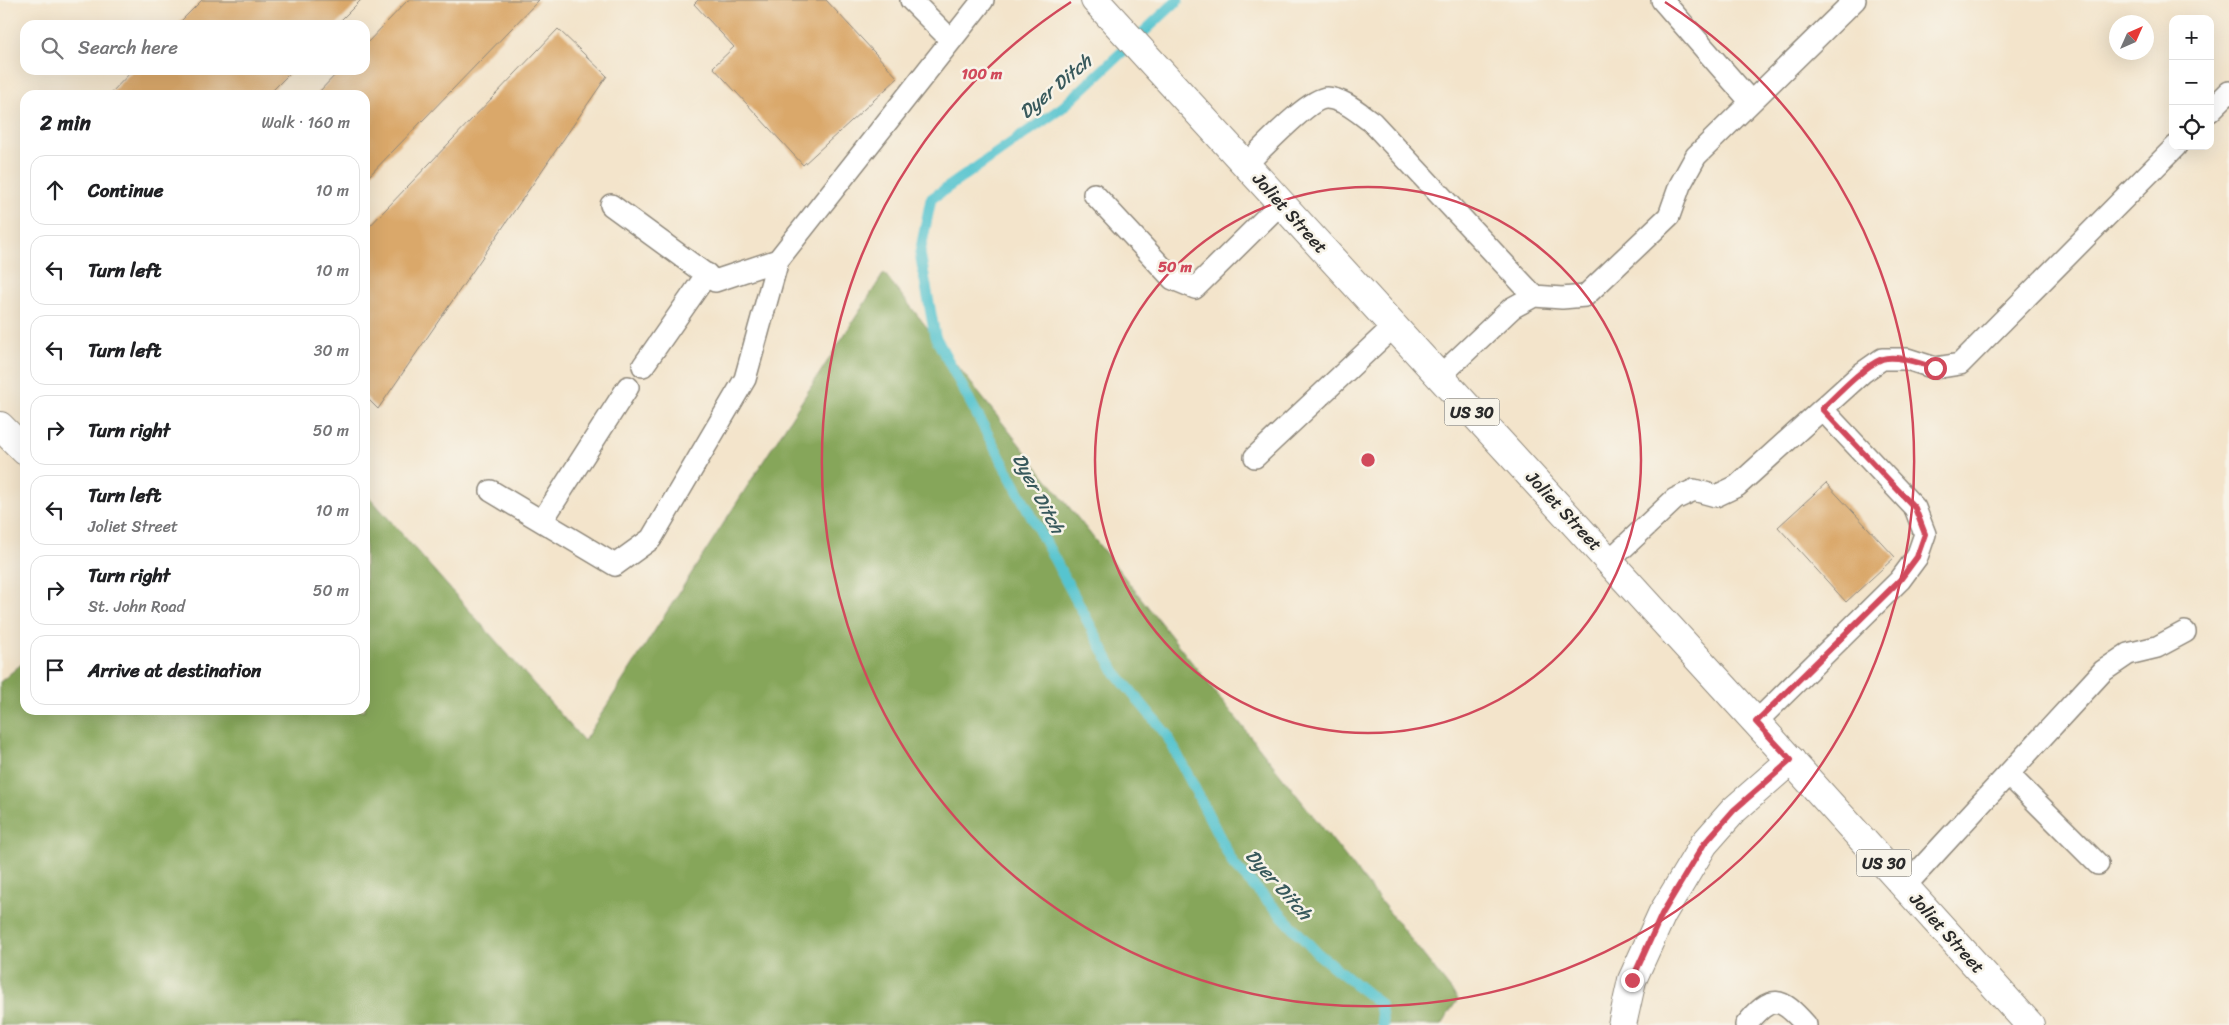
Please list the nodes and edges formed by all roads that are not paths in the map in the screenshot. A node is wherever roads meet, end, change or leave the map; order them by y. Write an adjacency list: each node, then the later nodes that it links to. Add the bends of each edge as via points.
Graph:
1 (911, 0): 6 (lane)
2 (983, 0): 6 (lane)
3 (1662, 0): 8 (lane)
4 (1855, 0): 8 (lane)
5 (1101, 7): 11 (main road, Joliet Street / US 30)
6 (952, 40): 15 (lane)
7 (2229, 92): 9 (lane)
8 (1751, 102): 17 (lane, via 1696,156 1680,185 1669,216 1585,296)
9 (2214, 107)
10 (2172, 150): 22 (lane, via 1960,364 1935,368 1907,359 1882,359)
11 (1246, 164): 13 (main road, Joliet Street / US 30); 17 (lane, via 1309,104 1326,98 1346,104 1372,122)
12 (1094, 194): 13 (lane, via 1173,279 1195,288)
13 (1281, 203): 18 (main road, Joliet Street / US 30)
14 (611, 205): 16 (lane)
15 (778, 260): 16 (lane, via 715,281); 27 (lane, via 745,379 651,539 615,565)
16 (707, 274): 19 (lane)
17 (1534, 296): 20 (lane, via 1512,308)
18 (1394, 326): 20 (main road, Joliet Street / US 30); 25 (lane)
19 (643, 366)
20 (1440, 376): 28 (main road, Joliet Street / US 30)
21 (628, 387): 27 (lane)
22 (1822, 409): 28 (lane, via 1737,486 1716,496 1694,490 1675,499); 30 (lane, via 1915,508 1925,534 1917,557 1900,580)
23 (0, 426): 24 (main road)
24 (20, 446)
25 (1255, 457)
26 (491, 491): 27 (lane)
27 (542, 521)
28 (1609, 561): 30 (main road, Joliet Street / US 30)
29 (2185, 632): 32 (lane, via 2157,648 2128,654 2103,671)
30 (1756, 722): 31 (main road, Joliet Street / US 30)
31 (1791, 760): 34 (main road, Joliet Street / US 30); 35 (main road, via 1734,810 1704,844 1662,914 1632,980)
32 (2008, 774): 33 (lane); 34 (lane)
33 (2098, 864)
34 (1905, 886): 38 (main road, Joliet Street / US 30)
35 (1622, 1025)
36 (1746, 1025): 37 (lane, via 1768,1003 1782,1002)
37 (1806, 1025)
38 (2030, 1025)

